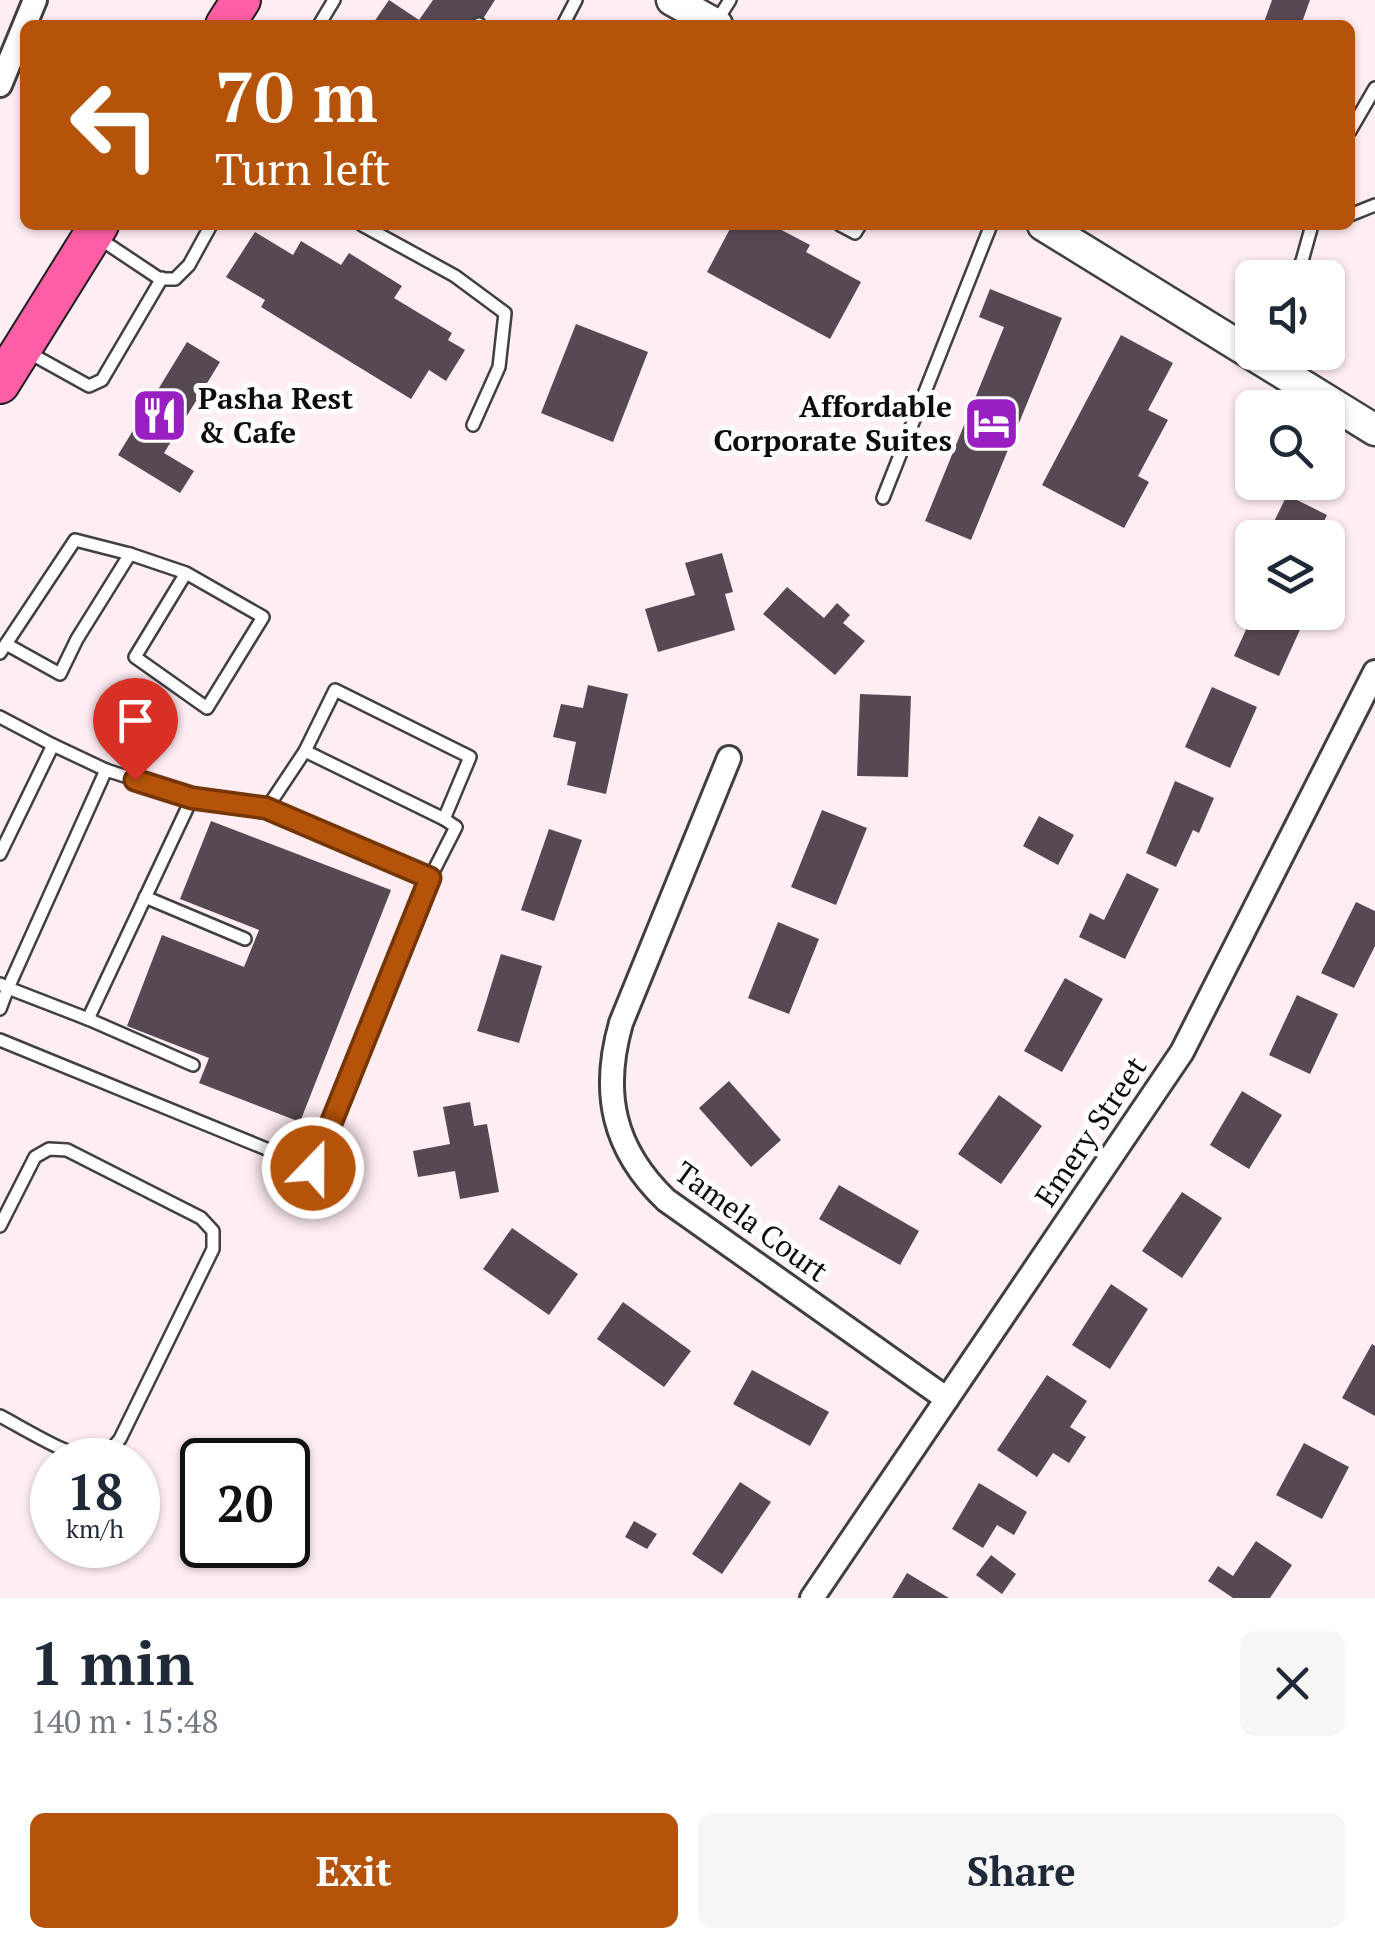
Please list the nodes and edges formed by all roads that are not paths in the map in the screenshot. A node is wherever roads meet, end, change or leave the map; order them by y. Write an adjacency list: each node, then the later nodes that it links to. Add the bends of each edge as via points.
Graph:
1 (672, 0): 2 (street)
2 (720, 16)
3 (20, 36): 4 (street)
4 (0, 85)
5 (1375, 88): 6 (lane)
6 (1355, 122)
7 (96, 230): 14 (lane); 16 (main road)
8 (208, 230): 14 (lane, via 174,279)
9 (371, 230): 19 (lane, via 504,313 499,367)
10 (989, 230): 21 (lane)
11 (1052, 230): 15 (street)
12 (1314, 230): 13 (lane)
13 (1302, 260)
14 (162, 278): 16 (lane, via 102,380 88,386)
15 (1235, 339)
16 (22, 348): 18 (main road)
17 (1284, 370): 20 (street)
18 (0, 384)
19 (473, 425)
20 (1375, 430)
21 (883, 498)
22 (130, 554): 23 (lane); 24 (lane, via 74,540); 24 (lane, via 60,674)
23 (186, 572): 23 (lane, via 263,617 207,708 136,658)
24 (3, 649)
25 (1375, 672): 44 (street, Emery Street, via 1182,1052)
26 (0, 717): 27 (lane)
27 (53, 745): 30 (lane); 34 (lane)
28 (305, 751): 32 (lane); 33 (lane); 33 (lane, via 335,690 352,698 470,756)
29 (729, 758): 44 (street, Tamela Court, via 621,1023 611,1087 618,1130 638,1170 666,1200)
30 (106, 770): 31 (lane); 38 (lane)
31 (192, 798): 32 (lane); 36 (lane)
32 (266, 808): 35 (lane)
33 (444, 819): 35 (lane, via 456,828)
34 (0, 854)
35 (430, 878): 41 (lane, via 313,1168)
36 (146, 897): 37 (lane); 40 (lane)
37 (245, 940)
38 (4, 986): 39 (lane); 40 (lane)
39 (0, 1009)
40 (88, 1019): 42 (lane)
41 (0, 1040)
42 (193, 1065)
43 (0, 1226): 45 (lane, via 35,1156 49,1149 67,1150 202,1218 213,1231 212,1249 112,1449 78,1456)
44 (947, 1399): 46 (street, Emery Street)
45 (0, 1416)
46 (812, 1598)

